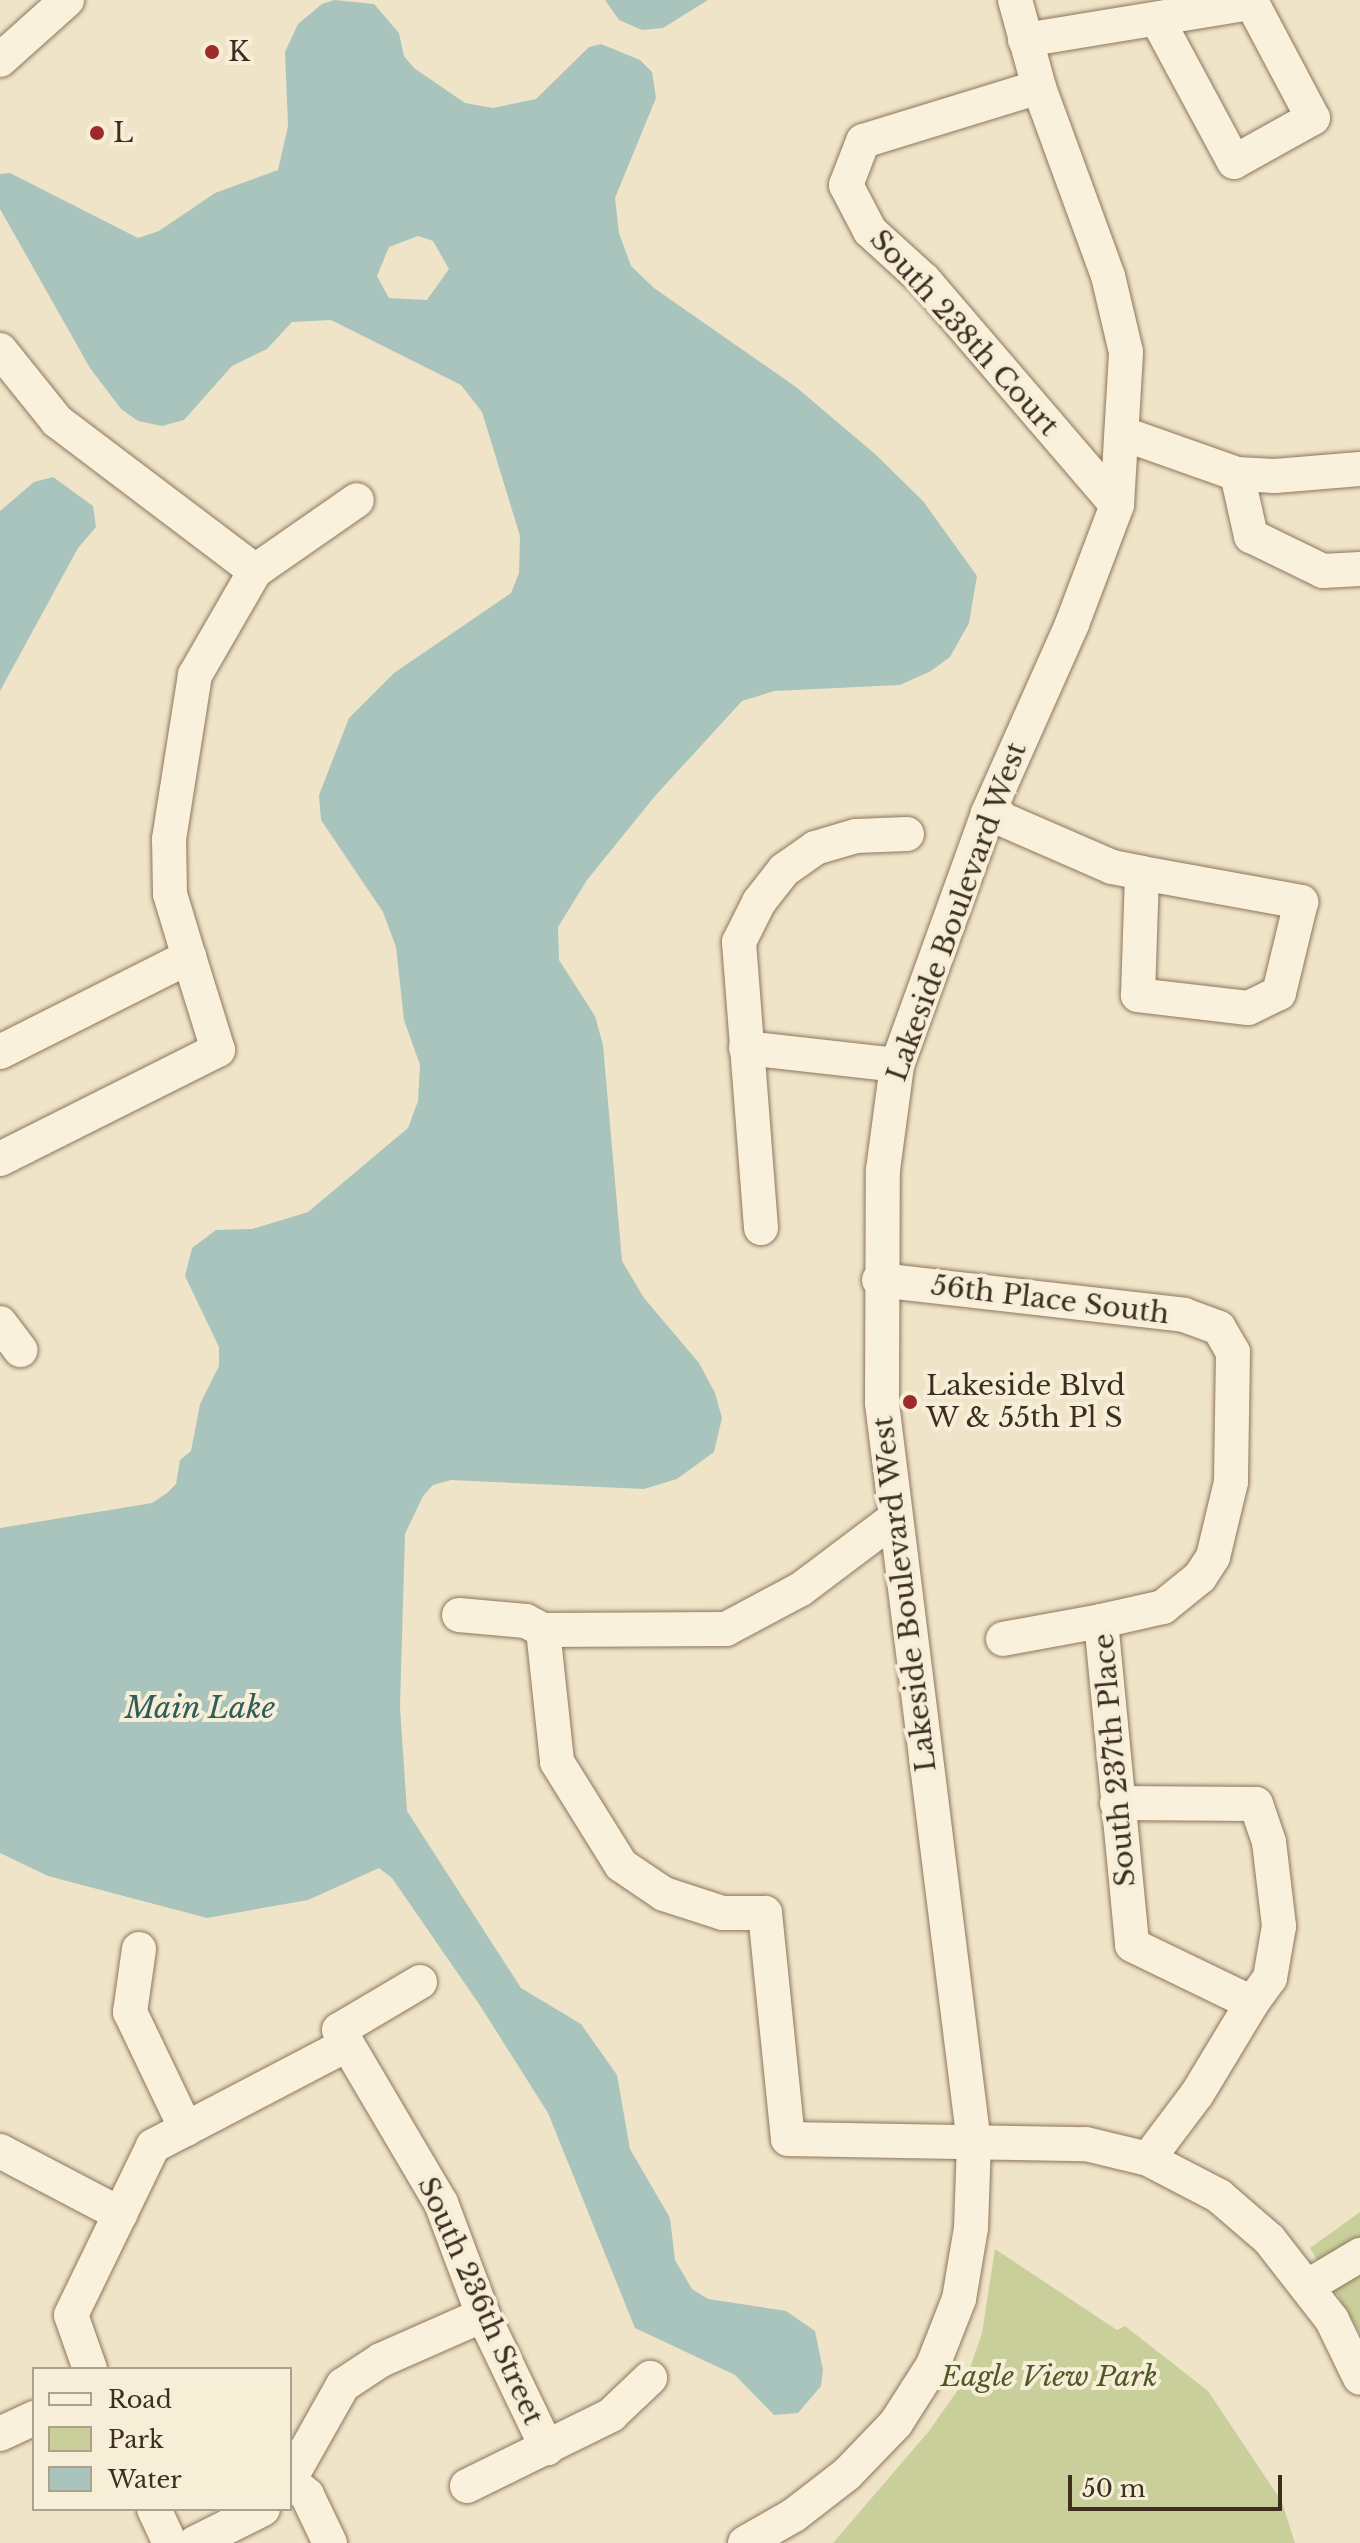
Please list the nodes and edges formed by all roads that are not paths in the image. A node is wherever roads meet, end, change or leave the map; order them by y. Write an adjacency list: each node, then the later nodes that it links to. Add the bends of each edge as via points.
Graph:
1 (67, 0): 5 (street)
2 (1015, 0): 4 (street, Lakeside Boulevard West)
3 (1157, 19): 3 (street, via 1252,3 1313,118 1234,162); 4 (street)
4 (1025, 40): 6 (street, Lakeside Boulevard West)
5 (0, 60)
6 (1039, 87): 8 (street, Lakeside Boulevard West, via 1108,276 1126,352); 12 (street, South 238th Court, via 863,141 846,185 870,231 924,280)
7 (0, 350): 14 (street, via 57,421)
8 (1124, 434): 10 (street); 12 (street, Lakeside Boulevard West)
9 (1360, 469): 10 (street)
10 (1237, 474): 13 (street, via 1251,536 1323,571)
11 (357, 500): 14 (street)
12 (1117, 505): 15 (street, Lakeside Boulevard West, via 1072,624)
13 (1360, 569)
14 (255, 571): 18 (street, via 195,675 179,757 169,839 170,894)
15 (988, 813): 17 (street, via 1112,867); 21 (street, Lakeside Boulevard West)
16 (907, 834): 19 (street, via 856,836 815,848 784,870 759,902 739,942)
17 (1142, 873): 17 (street, via 1301,902 1279,993 1248,1008 1138,995)
18 (189, 957): 20 (street); 22 (street, via 218,1050)
19 (746, 1048): 21 (street); 23 (street)
20 (0, 1052)
21 (897, 1065): 24 (street, Lakeside Boulevard West, via 883,1170)
22 (0, 1159)
23 (761, 1228)
24 (879, 1280): 26 (street, 56th Place South, via 1184,1315); 28 (street, Lakeside Boulevard West, via 882,1403)
25 (0, 1323): 27 (street)
26 (1219, 1328): 30 (street, South 237th Place, via 1233,1352 1235,1377 1231,1482 1213,1557 1200,1577 1163,1607)
27 (20, 1350)
28 (894, 1519): 31 (street, via 801,1589 726,1629); 39 (street, Lakeside Boulevard West)
29 (459, 1615): 31 (street, via 526,1621)
30 (1101, 1621): 32 (street); 33 (street, South 237th Place)
31 (543, 1630): 39 (street, via 557,1762 621,1865 664,1894 723,1913 765,1913 788,2139)
32 (1003, 1639)
33 (1117, 1803): 36 (street, South 237th Place, via 1132,1945); 36 (street, via 1256,1804 1269,1842 1279,1926 1270,1978)
34 (139, 1949): 38 (street, via 130,2012)
35 (420, 1982): 37 (street)
36 (1252, 2003): 41 (street, via 1197,2094)
37 (343, 2038): 38 (street); 45 (street, South 236th Street, via 441,2203)
38 (186, 2129): 42 (street, via 153,2146)
39 (974, 2143): 41 (street, via 1086,2144); 60 (street, Lakeside Boulevard West, via 971,2228 959,2299 933,2365 896,2423 847,2474 794,2515)
40 (0, 2151): 42 (street)
41 (1148, 2159): 44 (street, via 1219,2196 1269,2239)
42 (120, 2214): 46 (street, via 71,2315)
43 (1360, 2255): 44 (street)
44 (1308, 2286): 48 (street, via 1332,2320)
45 (483, 2315): 51 (street, South 236th Street); 52 (street, via 381,2360 343,2385)
46 (89, 2367)
47 (650, 2378): 51 (street, via 611,2415)
48 (1360, 2378)
49 (32, 2419): 50 (street)
50 (0, 2434)
51 (547, 2448): 54 (street)
52 (292, 2476)
53 (292, 2482): 59 (street, via 307,2495)
54 (467, 2486)
55 (155, 2511): 57 (street)
56 (259, 2511): 58 (street)
57 (170, 2543)
58 (195, 2543)
59 (330, 2543)
60 (745, 2543)

